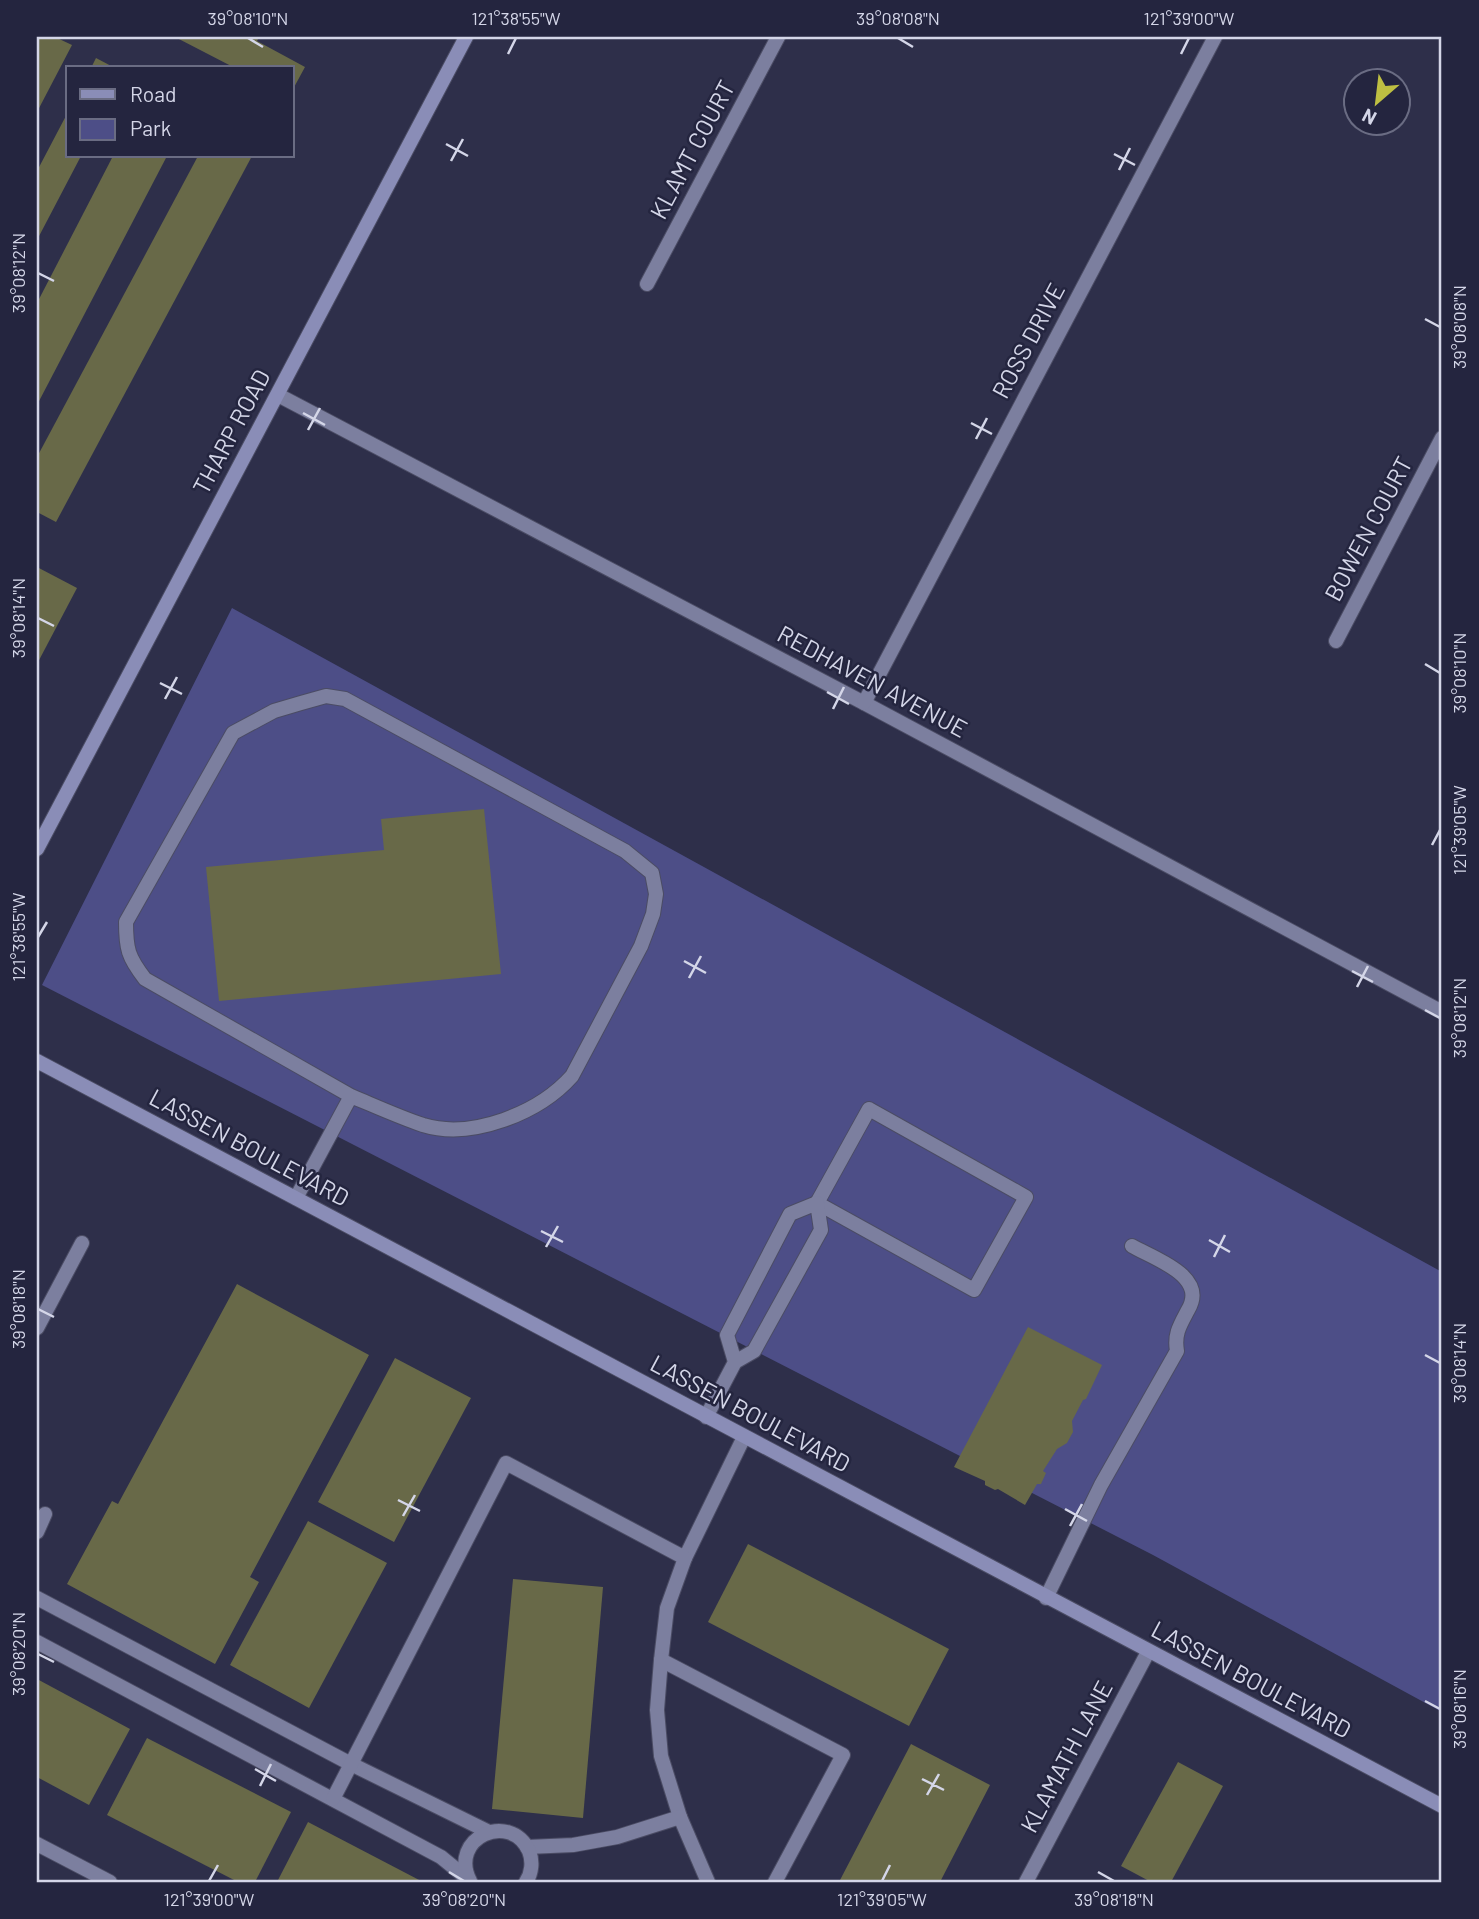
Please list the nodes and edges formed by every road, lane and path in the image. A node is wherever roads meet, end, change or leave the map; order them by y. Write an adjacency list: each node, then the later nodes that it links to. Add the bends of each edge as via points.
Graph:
1 (466, 37): 5 (street, THARP ROAD)
2 (778, 37): 4 (street, KLAMT COURT)
3 (1215, 37): 8 (street, ROSS DRIVE)
4 (647, 284)
5 (278, 395): 8 (street, REDHAVEN AVENUE); 9 (street, THARP ROAD)
6 (1442, 438): 7 (street, BOWEN COURT)
7 (1336, 641)
8 (864, 703): 10 (street, REDHAVEN AVENUE)
9 (37, 849)
10 (1442, 1012)
11 (37, 1061): 13 (street, LASSEN BOULEVARD)
12 (351, 1096): 12 (street, via 425,1125 452,1128 479,1126 538,1106 572,1076 640,946 656,894 652,873 625,851 345,699 326,696 274,711 233,733 126,922 126,946 145,979); 13 (street)
13 (296, 1198): 19 (street, LASSEN BOULEVARD)
14 (817, 1203): 14 (street, via 869,1109 1026,1197 974,1290); 18 (street, via 821,1230 754,1351); 18 (street, via 790,1214 727,1335)
15 (82, 1243): 17 (street)
16 (1132, 1246): 25 (street, via 1183,1274 1194,1296 1175,1338 1177,1351 1101,1485)
17 (37, 1328)
18 (735, 1362): 19 (street)
19 (706, 1417): 20 (street, LASSEN BOULEVARD)
20 (744, 1437): 23 (street); 25 (street, LASSEN BOULEVARD)
21 (46, 1514): 22 (street)
22 (37, 1532)
23 (685, 1558): 28 (street, via 667,1608); 29 (street, via 506,1463)
24 (37, 1598): 29 (street)
25 (1046, 1598): 27 (street, LASSEN BOULEVARD)
26 (37, 1642): 30 (street)
27 (1149, 1653): 31 (street, LASSEN BOULEVARD); 41 (street, KLAMATH LANE)
28 (662, 1660): 32 (street, via 657,1710 661,1756); 40 (street, via 842,1755)
29 (351, 1764): 30 (street); 33 (street)
30 (332, 1799): 36 (street, via 441,1857)
31 (1442, 1806)
32 (680, 1817): 35 (street, via 617,1837); 39 (street)
33 (489, 1832): 35 (street, via 512,1834); 36 (street, via 470,1845 465,1867)
34 (37, 1844): 37 (street)
35 (527, 1847): 38 (street, via 531,1868)
36 (469, 1881)
37 (110, 1882)
38 (526, 1882)
39 (708, 1882)
40 (775, 1882)
41 (1026, 1882)

